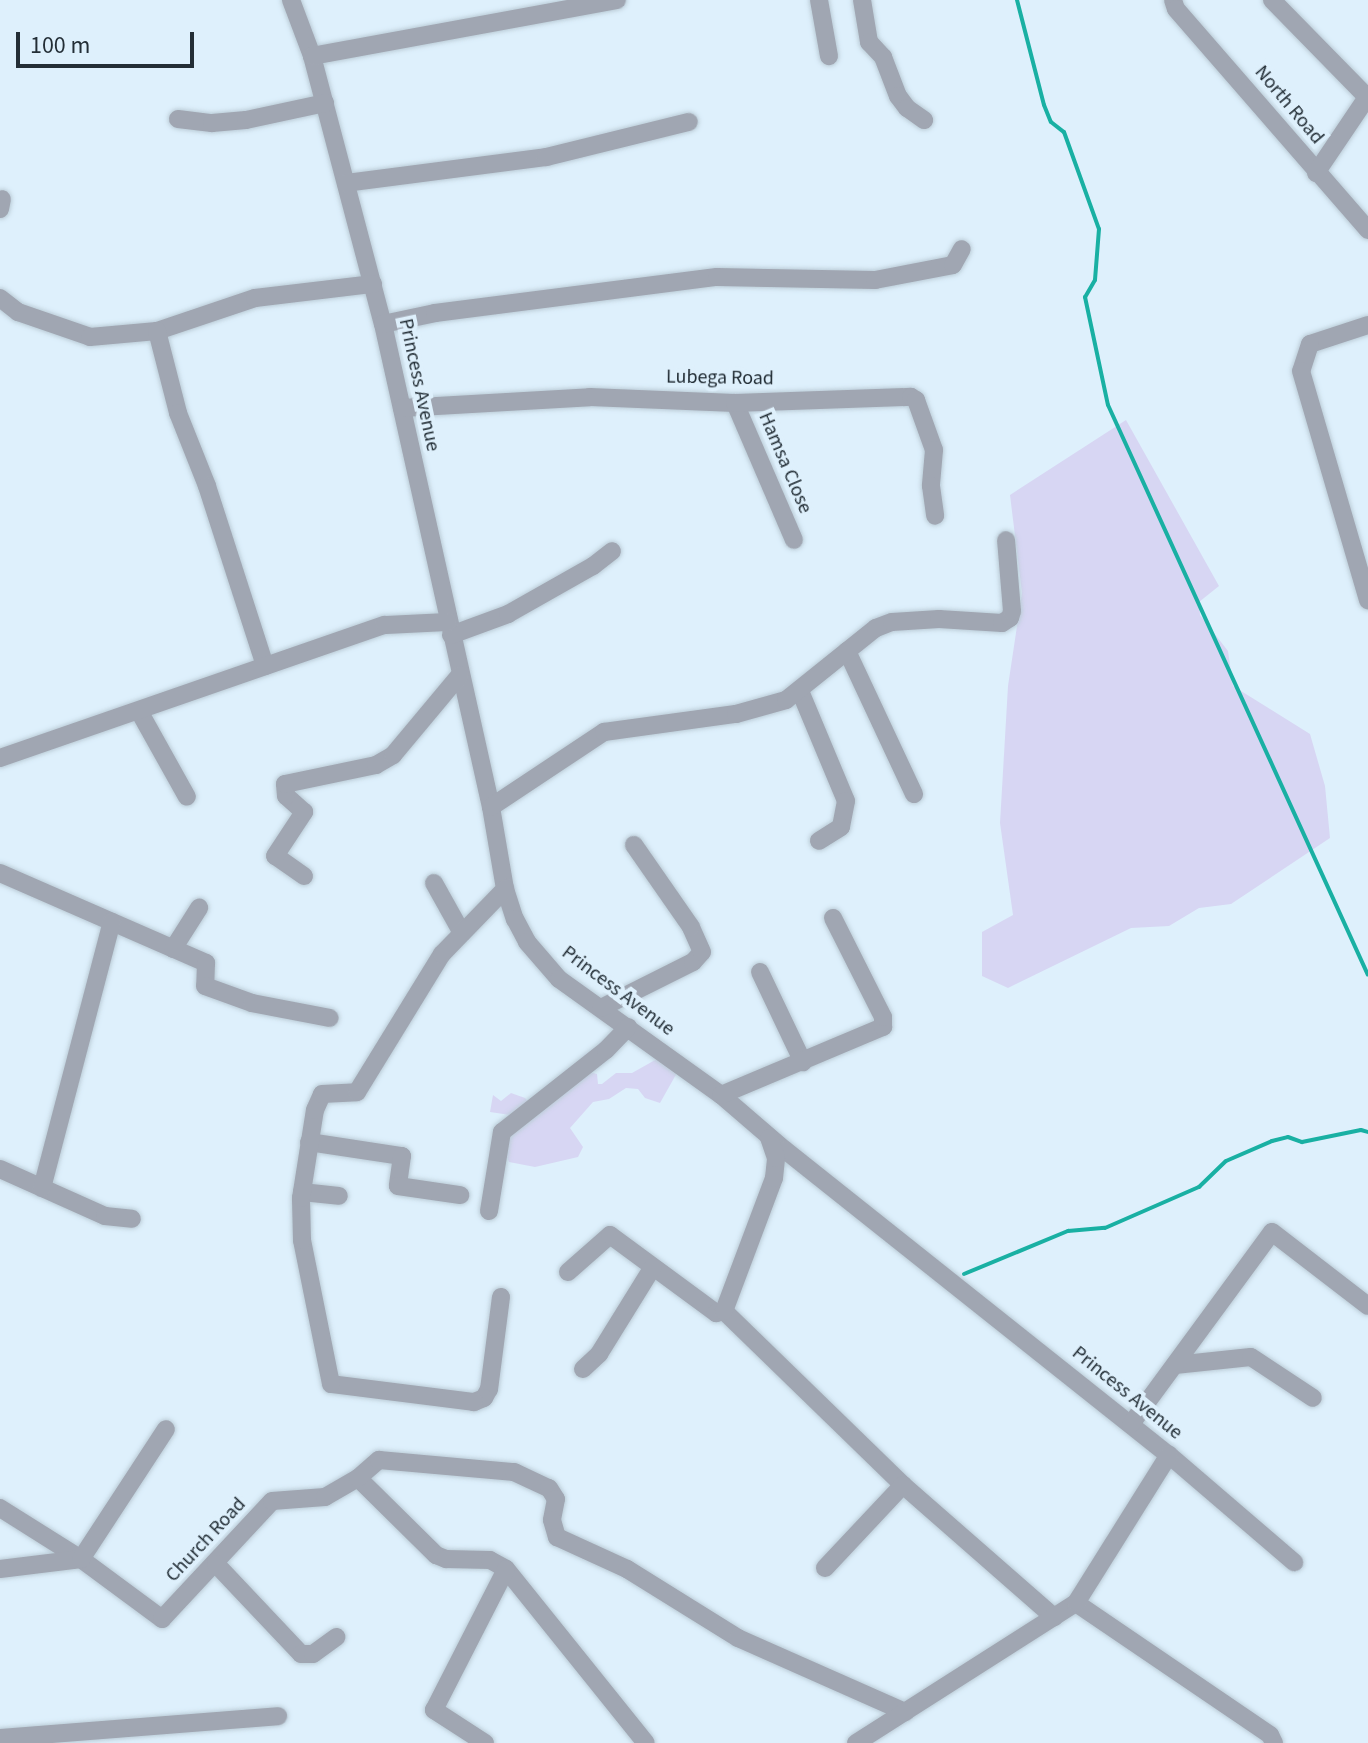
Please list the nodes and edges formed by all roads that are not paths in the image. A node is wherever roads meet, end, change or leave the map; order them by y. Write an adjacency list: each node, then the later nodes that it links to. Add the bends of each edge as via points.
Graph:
1 (291, 0): 8 (street, Princess Avenue)
2 (617, 0): 6 (street)
3 (819, 0): 9 (street)
4 (862, 0): 13 (street, via 869,42 886,64 898,96)
5 (1272, 0): 10 (street)
6 (592, 3): 8 (street)
7 (1174, 5): 15 (street, North Road)
8 (312, 56): 11 (street, Princess Avenue)
9 (829, 56)
10 (1368, 97): 15 (street)
11 (325, 103): 12 (street, via 235,121); 16 (street, Princess Avenue)
12 (178, 119)
13 (924, 120)
14 (689, 122): 16 (street, via 546,157)
15 (1316, 173): 17 (street, North Road)
16 (346, 183): 19 (street, Princess Avenue)
17 (1368, 230)
18 (962, 249): 21 (street, via 953,265 875,280 717,277)
19 (373, 284): 21 (street, Princess Avenue); 23 (street, via 255,298)
20 (0, 298): 23 (street, via 18,312 90,337)
21 (383, 324): 25 (street, Princess Avenue)
22 (1368, 325): 30 (street, via 1310,344 1301,371)
23 (157, 331): 33 (street, via 178,413)
24 (735, 403): 25 (street, Lubega Road, via 590,397); 26 (street, Lubega Road, via 911,397 934,450); 27 (street, Hamsa Close)
25 (402, 408): 31 (street, Princess Avenue)
26 (935, 516)
27 (794, 540)
28 (1006, 540): 32 (street, via 1010,618 1002,623 892,622)
29 (612, 551): 31 (street, via 508,614)
30 (1368, 600)
31 (450, 628): 33 (street, via 385,625); 34 (street, Princess Avenue)
32 (847, 651): 35 (street); 38 (street)
33 (265, 666): 36 (street)
34 (460, 675): 40 (street, Princess Avenue); 44 (street, via 393,755 376,765 285,784 286,796 304,812 275,856)
35 (800, 691): 40 (street, via 736,714 604,732); 41 (street, via 846,801 841,827)
36 (139, 711): 37 (street); 39 (street)
37 (0, 758)
38 (914, 794)
39 (187, 797)
40 (491, 807): 46 (street, Princess Avenue)
41 (819, 841)
42 (634, 845): 53 (street, via 691,927 702,952 693,962)
43 (0, 873): 49 (street)
44 (304, 876)
45 (434, 883): 50 (street)
46 (505, 889): 50 (street); 53 (street, Princess Avenue, via 533,951 559,979)
47 (199, 908): 51 (street)
48 (833, 918): 56 (street, via 884,1024 879,1031)
49 (112, 922): 51 (street); 61 (street)
50 (462, 933): 59 (street, via 442,954 357,1092 322,1094)
51 (173, 949): 54 (street, via 206,963 205,986 252,1003)
52 (760, 972): 56 (street)
53 (601, 1008): 55 (street, Princess Avenue)
54 (330, 1018)
55 (628, 1027): 57 (street, Princess Avenue); 65 (street, via 502,1132)
56 (803, 1062): 57 (street)
57 (721, 1095): 58 (street, Princess Avenue)
58 (769, 1138): 71 (street, via 776,1158 774,1178); 75 (street, Princess Avenue)
59 (309, 1142): 62 (street); 63 (street, via 402,1156 398,1186)
60 (0, 1169): 61 (street)
61 (42, 1188): 66 (street, via 105,1216)
62 (302, 1192): 64 (street); 69 (street, via 302,1240 331,1384 474,1402 484,1398)
63 (460, 1195)
64 (339, 1196)
65 (489, 1211)
66 (132, 1219)
67 (653, 1267): 68 (street, via 610,1235); 71 (street, via 716,1313); 73 (street, via 599,1354)
68 (568, 1272)
69 (501, 1297)
70 (1368, 1306): 72 (street, via 1272,1232)
71 (724, 1311): 79 (street)
72 (1175, 1365): 74 (street, via 1251,1357); 75 (street)
73 (583, 1369)
74 (1313, 1398)
75 (1131, 1424): 77 (street, Princess Avenue)
76 (166, 1429): 81 (street)
77 (1169, 1455): 82 (street, Princess Avenue); 87 (street)
78 (358, 1478): 83 (street, Church Road, via 325,1497 272,1501); 86 (street, via 436,1555 490,1560); 90 (street, Church Road, via 379,1460 514,1472 549,1488 556,1499 552,1520 557,1537 627,1569 738,1638)
79 (903, 1485): 84 (street); 88 (street)
80 (0, 1508): 81 (street, Church Road)
81 (81, 1559): 83 (street, Church Road, via 162,1619); 85 (street)
82 (1294, 1562)
83 (216, 1564): 89 (street, via 301,1654 313,1654)
84 (825, 1568)
85 (0, 1569)
86 (506, 1569): 95 (street, via 434,1710); 96 (street)
87 (1076, 1603): 88 (street); 98 (street, via 1270,1735)
88 (1054, 1617): 90 (street)
89 (336, 1637)
90 (905, 1712): 93 (street)
91 (278, 1716): 92 (street)
92 (105, 1737): 94 (street)
93 (879, 1737): 97 (street)
94 (0, 1738)
95 (485, 1743)
96 (646, 1743)
97 (856, 1743)
98 (1274, 1743)

